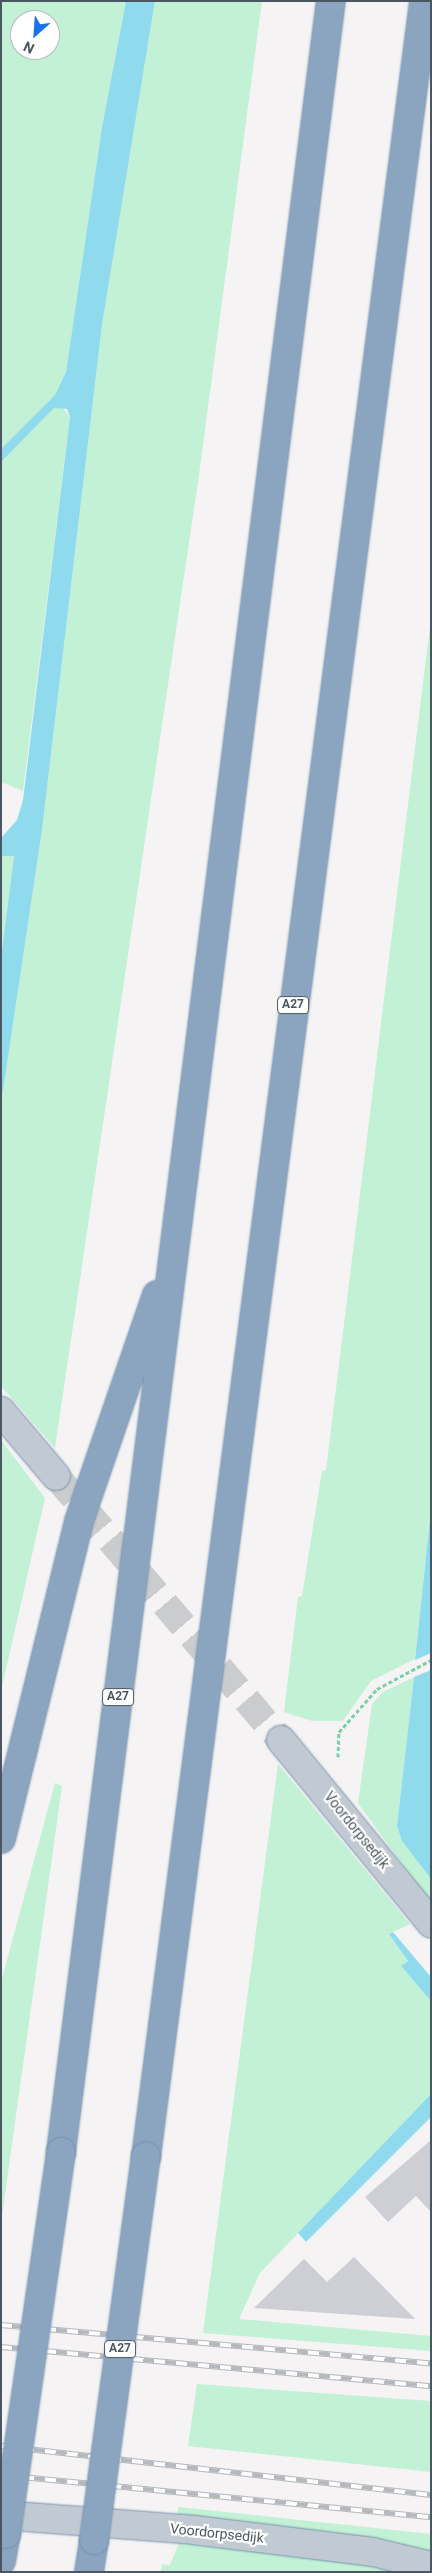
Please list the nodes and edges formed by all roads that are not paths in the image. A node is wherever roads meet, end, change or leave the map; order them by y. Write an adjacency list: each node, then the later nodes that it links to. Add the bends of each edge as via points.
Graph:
1 (331, 1): 3 (highway, A27)
2 (424, 1): 12 (highway, A27, bridge, via 146,2157)
3 (176, 1241): 7 (highway, A27, via 79,1521); 9 (highway, A27, bridge, via 61,2152)
4 (1, 1411): 5 (street)
5 (56, 1476)
6 (281, 1740): 8 (street, Voordorpsedijk, via 322,1786)
7 (1, 1839)
8 (431, 1923)
9 (3, 2524): 10 (highway, A27); 11 (street, Voordorpsedijk, via 204,2531 373,2552)
10 (1, 2561)
11 (431, 2566)
12 (89, 2572)

